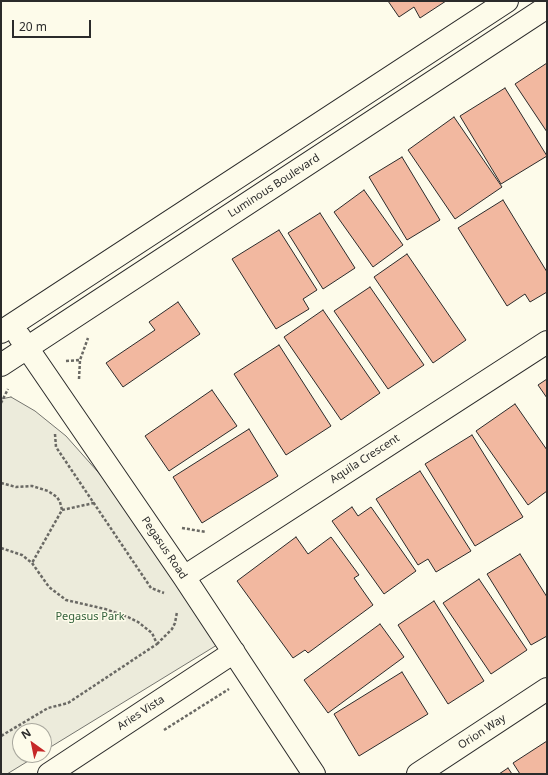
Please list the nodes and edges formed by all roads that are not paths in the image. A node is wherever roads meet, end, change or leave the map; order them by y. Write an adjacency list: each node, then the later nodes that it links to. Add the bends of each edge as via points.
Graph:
1 (507, 1): 3 (street)
2 (547, 7): 4 (street, Luminous Boulevard)
3 (401, 70): 4 (street); 5 (street)
4 (416, 93): 7 (street, Luminous Boulevard)
5 (6, 328): 7 (street, Pegasus Road)
6 (547, 342): 9 (street, Aquila Crescent)
7 (27, 348): 8 (street, Luminous Boulevard); 9 (street, Pegasus Road)
8 (1, 365)
9 (184, 577): 10 (street, Pegasus Road)
10 (234, 652): 12 (street, Aries Vista); 13 (street, Pegasus Road)
11 (547, 689): 14 (street, Orion Way)
12 (49, 774)
13 (314, 774)
14 (418, 774)

